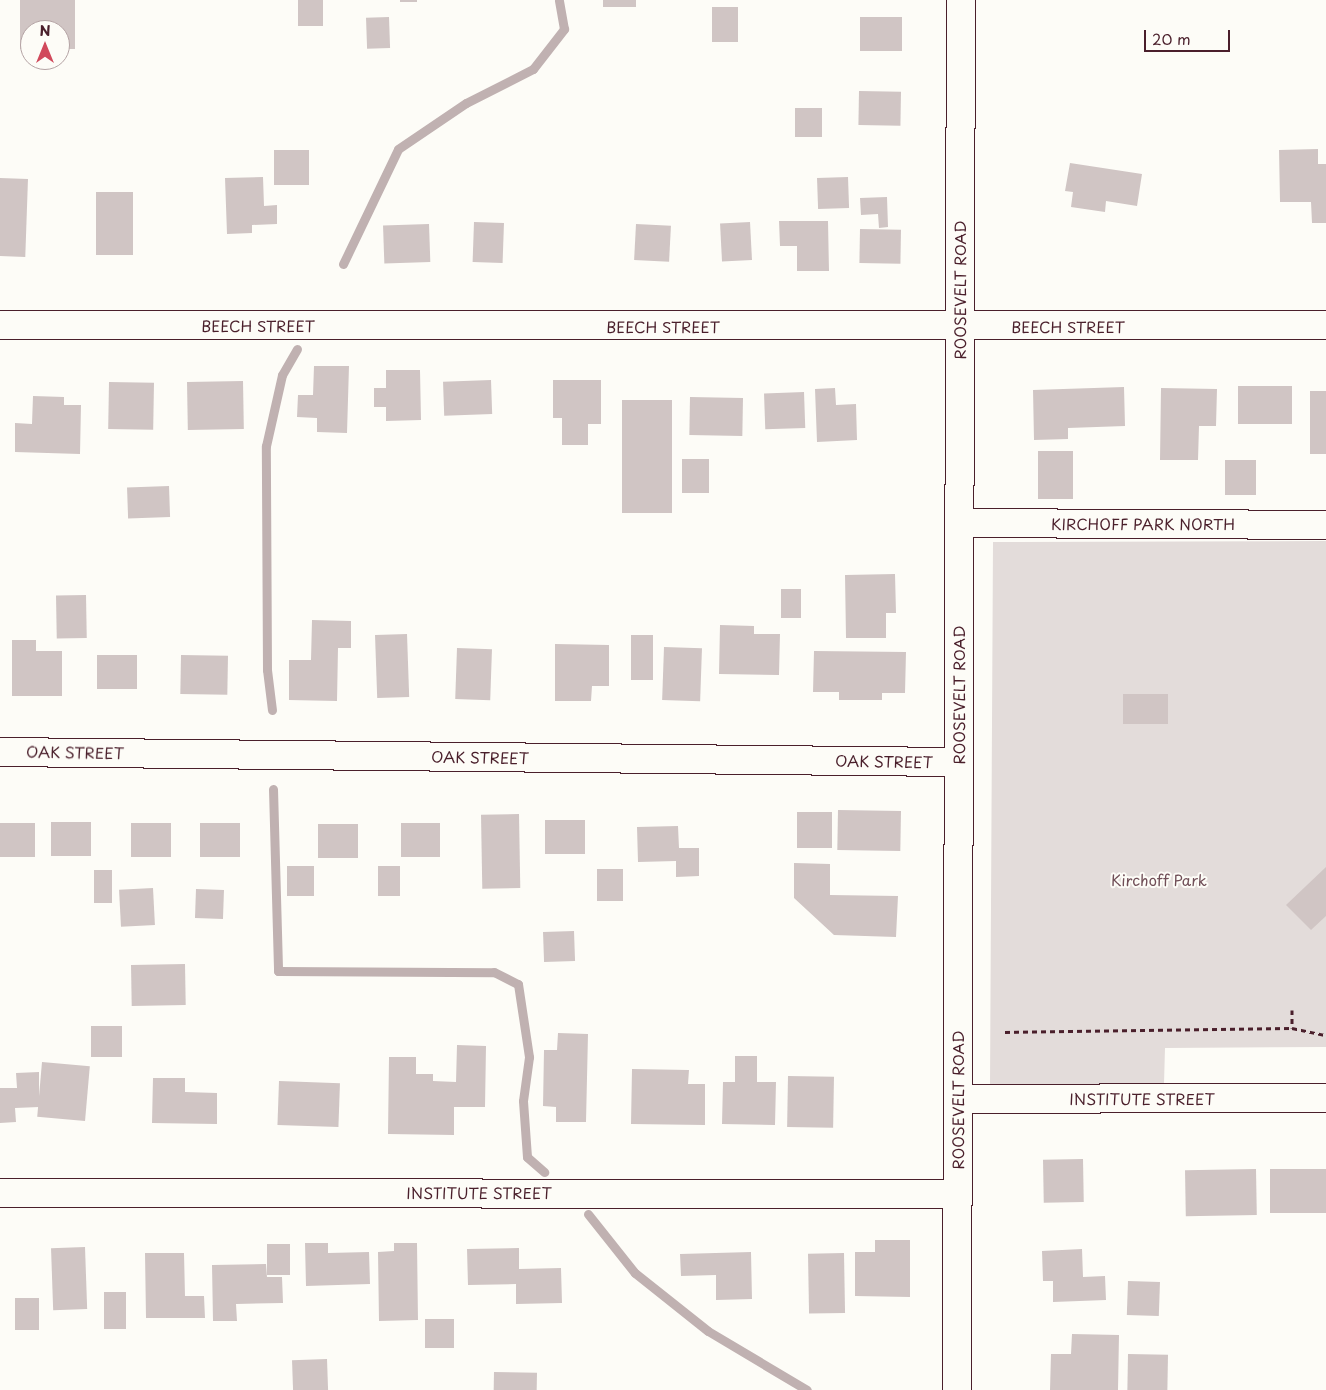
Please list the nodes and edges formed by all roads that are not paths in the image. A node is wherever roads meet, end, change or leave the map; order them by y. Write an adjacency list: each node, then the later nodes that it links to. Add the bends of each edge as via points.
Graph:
1 (961, 0): 4 (street, ROOSEVELT ROAD)
2 (0, 325): 4 (street, BEECH STREET)
3 (1326, 325): 4 (street, BEECH STREET)
4 (960, 328): 5 (street, ROOSEVELT ROAD)
5 (960, 523): 6 (street, KIRCHOFF PARK NORTH); 8 (street, ROOSEVELT ROAD)
6 (1326, 525)
7 (0, 752): 8 (street, OAK STREET)
8 (959, 762): 10 (street, ROOSEVELT ROAD)
9 (1326, 1098): 10 (street, INSTITUTE STREET)
10 (958, 1099): 12 (street, ROOSEVELT ROAD)
11 (0, 1192): 12 (street, INSTITUTE STREET)
12 (958, 1194): 13 (street, ROOSEVELT ROAD)
13 (957, 1390)

